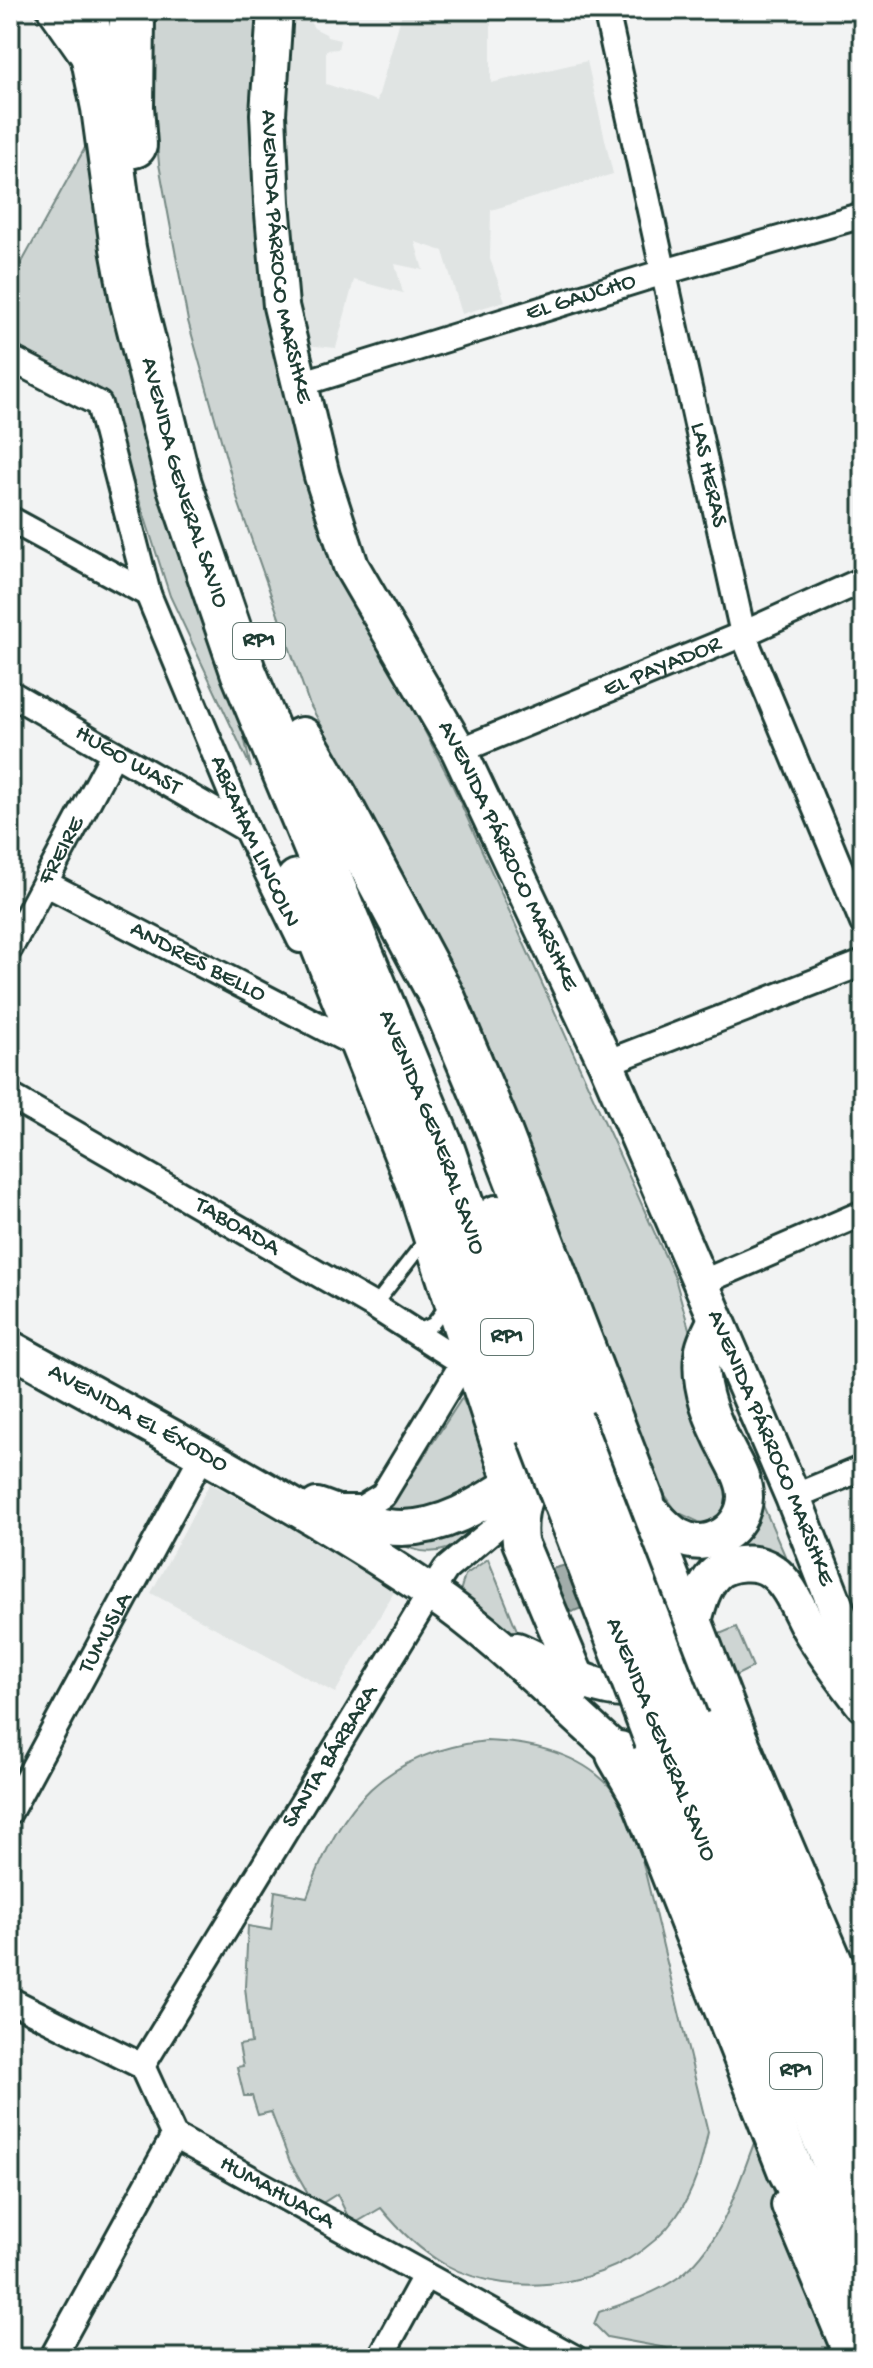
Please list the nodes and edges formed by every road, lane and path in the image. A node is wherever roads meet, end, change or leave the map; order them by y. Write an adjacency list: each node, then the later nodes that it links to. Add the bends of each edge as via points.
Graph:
1 (275, 10): 8 (main road, AVENIDA PÁRROCO MARSHKE, via 268,114 272,202 281,306)
2 (606, 10): 6 (street, LAS HERAS)
3 (67, 12): 26 (highway, AVENIDA GENERAL SAVIO / RP1, via 99,86 133,301 179,484 243,671 285,848 391,1112)
4 (131, 13): 14 (highway, AVENIDA GENERAL SAVIO / RP1, via 136,169 167,338 221,537)
5 (863, 215): 6 (street, EL GAUCHO)
6 (664, 272): 8 (street, EL GAUCHO); 12 (street, LAS HERAS)
7 (10, 358): 11 (street, ABRAHAM LINCOLN, via 99,404)
8 (300, 384): 15 (main road, AVENIDA PÁRROCO MARSHKE, via 327,497 351,566)
9 (10, 519): 11 (street)
10 (863, 580): 12 (street, EL PAYADOR)
11 (148, 594): 17 (street, ABRAHAM LINCOLN)
12 (743, 634): 15 (street, EL PAYADOR); 19 (street, LAS HERAS)
13 (10, 693): 16 (street, HUGO WAST)
14 (302, 740): 26 (highway, AVENIDA GENERAL SAVIO / RP1, via 428,1041); 38 (highway, via 448,1010)
15 (459, 751): 23 (main road, AVENIDA PÁRROCO MARSHKE)
16 (114, 753): 17 (street, HUGO WAST); 18 (street, FREIRE)
17 (246, 829): 22 (street, ABRAHAM LINCOLN)
18 (45, 883): 20 (street, FREIRE); 22 (street, ANDRES BELLO)
19 (863, 923)
20 (10, 948)
21 (863, 963): 23 (street)
22 (349, 1041): 26 (street, ABRAHAM LINCOLN)
23 (606, 1063): 27 (main road, AVENIDA PÁRROCO MARSHKE)
24 (10, 1096): 28 (street, TABOADA)
25 (863, 1213): 27 (street)
26 (461, 1254): 28 (lane); 30 (lane, via 433,1324); 32 (highway); 48 (highway, AVENIDA GENERAL SAVIO / RP1, bridge, via 570,1420 686,1721)
27 (701, 1283): 29 (main road, AVENIDA PÁRROCO MARSHKE)
28 (374, 1306): 30 (street, TABOADA)
29 (715, 1321): 37 (main road, AVENIDA PÁRROCO MARSHKE); 38 (main road, via 701,1364 707,1403 744,1487 742,1513 724,1534 697,1542 676,1535)
30 (416, 1332): 32 (street, TABOADA)
31 (10, 1348): 33 (main road, AVENIDA EL ÉXODO)
32 (468, 1357): 35 (highway); 39 (street, via 383,1495 362,1508)
33 (202, 1456): 36 (main road, AVENIDA EL ÉXODO); 47 (street, TUMUSLA)
34 (863, 1468): 37 (street)
35 (524, 1488): 38 (main road, AVENIDA EL ÉXODO, via 561,1455 588,1453 620,1475); 39 (main road, AVENIDA EL ÉXODO, via 436,1522 399,1528); 40 (street, SANTA BÁRBARA, via 495,1528 446,1569); 43 (main road, via 520,1542)
36 (267, 1490): 39 (main road, AVENIDA EL ÉXODO); 40 (main road, AVENIDA EL ÉXODO)
37 (793, 1497): 44 (main road, AVENIDA PÁRROCO MARSHKE)
38 (642, 1502): 42 (main road)
39 (310, 1504)
40 (431, 1592): 41 (main road, AVENIDA EL ÉXODO); 51 (street, SANTA BÁRBARA)
41 (477, 1628): 43 (main road, AVENIDA EL ÉXODO); 46 (main road, AVENIDA EL ÉXODO)
42 (692, 1629): 43 (main road, AVENIDA EL ÉXODO, via 673,1674 653,1687 612,1690); 45 (main road, AVENIDA EL ÉXODO, via 715,1575 731,1566 763,1566 778,1576); 50 (highway)
43 (575, 1676): 46 (main road)
44 (863, 1677)
45 (863, 1704)
46 (619, 1754): 54 (highway, via 643,1795)
47 (10, 1811)
48 (747, 1908): 52 (highway, AVENIDA GENERAL SAVIO / RP1); 55 (highway, AVENIDA GENERAL SAVIO / RP1)
49 (10, 2000): 51 (street)
50 (863, 2041)
51 (142, 2066): 53 (street)
52 (863, 2133)
53 (174, 2136): 56 (street, HUMAHUACA); 58 (street)
54 (790, 2169): 57 (highway); 61 (main road, via 786,2199)
55 (863, 2228)
56 (425, 2276): 59 (street); 60 (street, HUMAHUACA)
57 (863, 2307)
58 (52, 2358)
59 (380, 2358)
60 (575, 2358)
61 (853, 2358)

